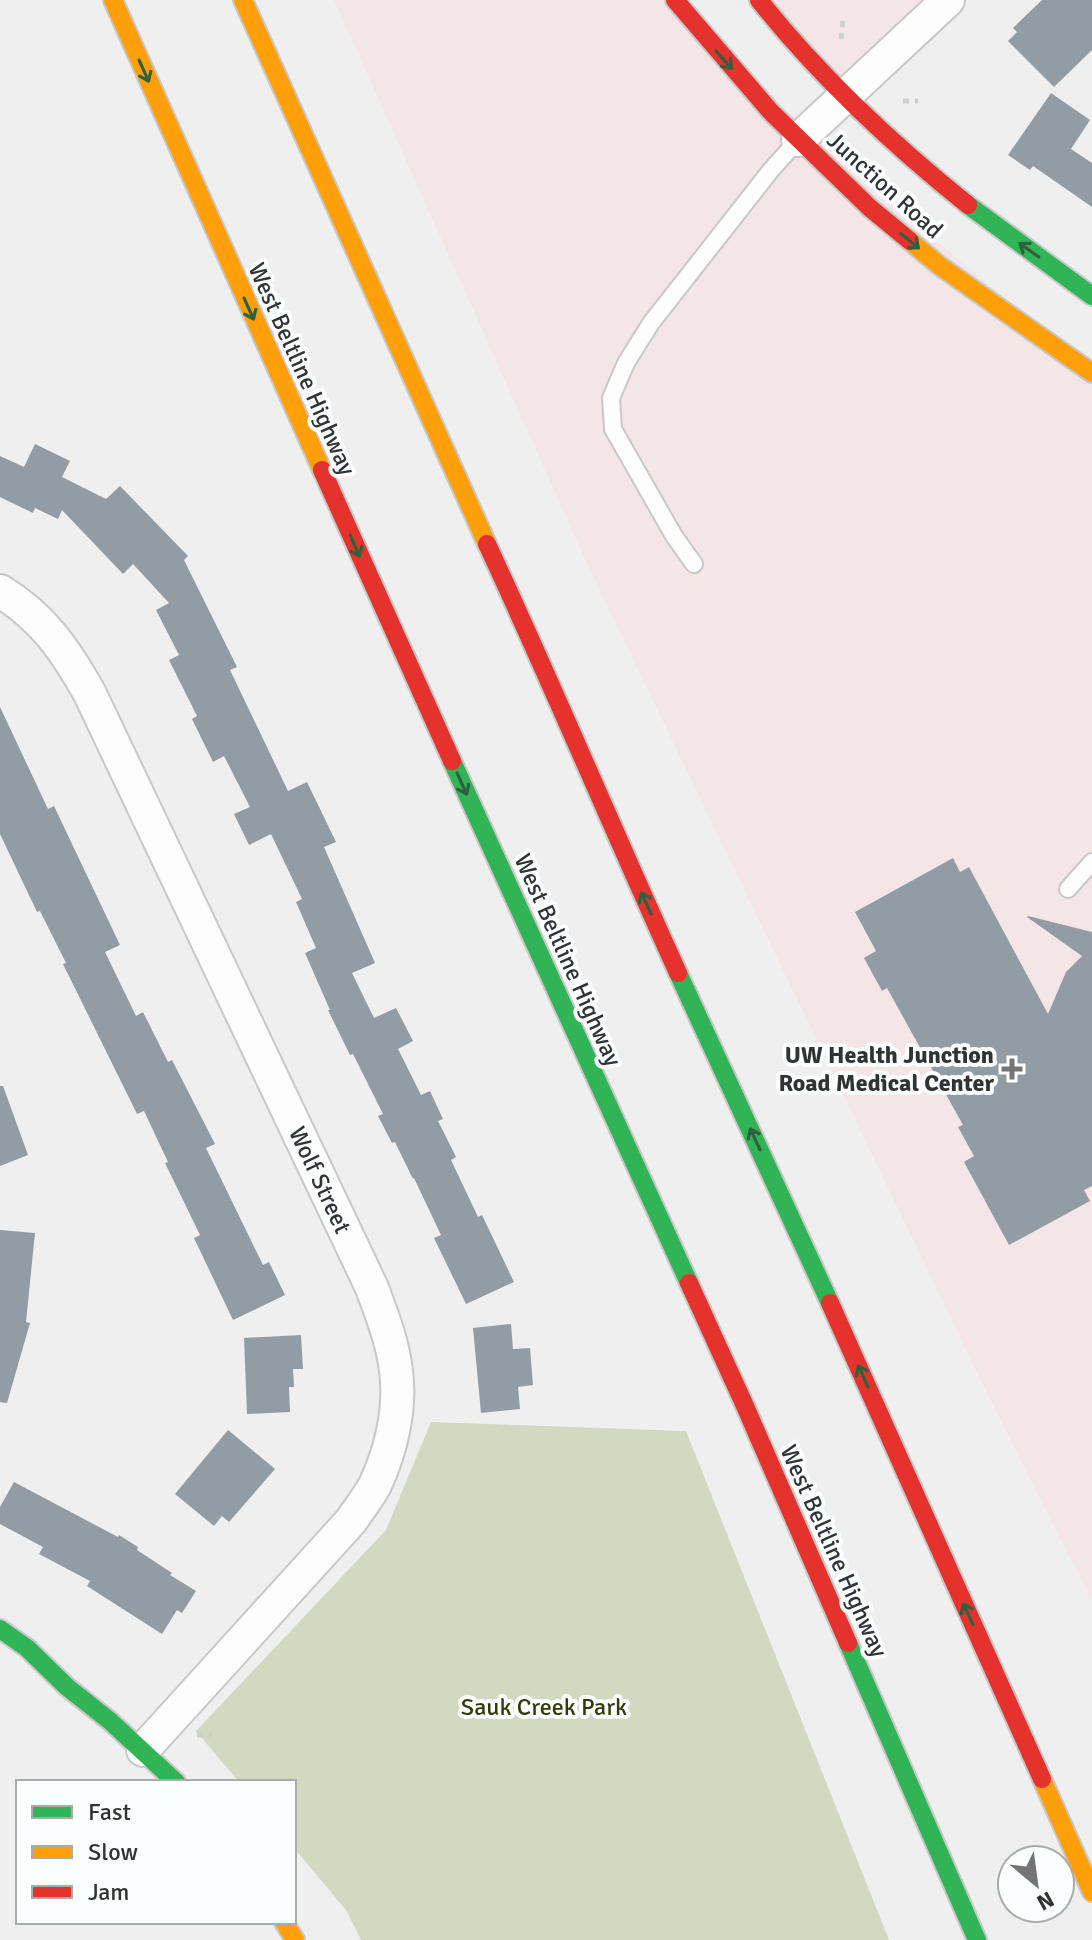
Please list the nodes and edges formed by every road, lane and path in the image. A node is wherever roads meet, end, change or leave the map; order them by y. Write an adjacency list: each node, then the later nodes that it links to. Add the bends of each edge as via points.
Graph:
1 (113, 0): 25 (main road, West Beltline Highway, one-way to 25)
2 (243, 0): 20 (main road, one-way to 2)
3 (675, 0): 11 (main road, Junction Road, one-way to 11)
4 (759, 0): 8 (main road, Junction Road)
5 (948, 0): 8 (street)
6 (843, 20): 7 (path)
7 (840, 47)
8 (845, 97): 11 (street); 12 (main road, Junction Road, one-way to 8, via 966,204)
9 (900, 101): 10 (path)
10 (918, 101)
11 (798, 140): 13 (main road, Junction Road, one-way to 13, via 940,266); 14 (lane, via 651,323 611,398 613,429)
12 (1092, 296)
13 (1092, 373)
14 (694, 564)
15 (0, 591): 24 (street, Wolf Street, via 50,632 90,694 372,1288 396,1370 397,1400 385,1461 359,1510)
16 (1092, 862): 17 (lane)
17 (1068, 889)
18 (0, 1629): 21 (main road)
19 (27, 1670): 21 (main road)
20 (1000, 1684): 27 (main road); 28 (main road)
21 (67, 1687): 24 (main road)
22 (196, 1735): 23 (path)
23 (212, 1735)
24 (143, 1750): 26 (main road)
25 (896, 1753): 29 (main road); 30 (main road, West Beltline Highway)
26 (174, 1780)
27 (1092, 1848)
28 (1092, 1892)
29 (959, 1940)
30 (977, 1940)

